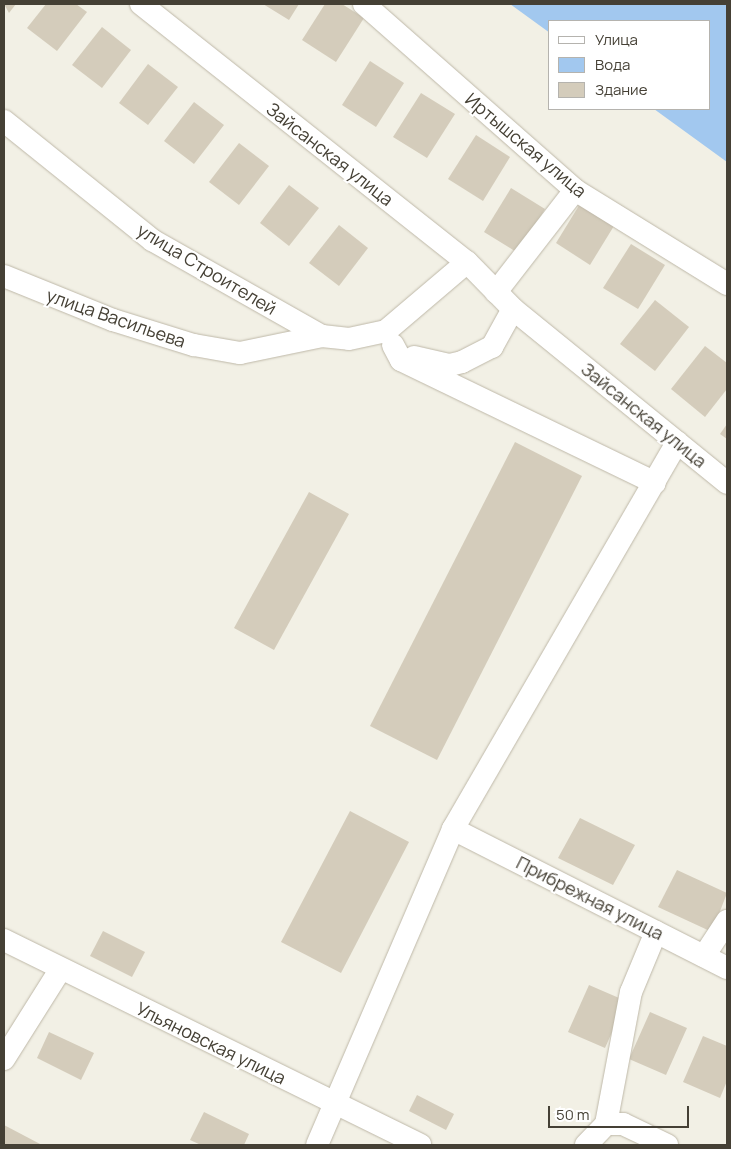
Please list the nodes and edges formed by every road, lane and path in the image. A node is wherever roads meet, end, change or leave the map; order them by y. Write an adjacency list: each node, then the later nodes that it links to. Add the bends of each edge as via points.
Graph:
1 (141, 4): 5 (street, Зайсанская улица)
2 (364, 4): 4 (street, Иртышская улица)
3 (4, 121): 10 (street, улица Строителей, via 152,240)
4 (575, 190): 7 (street, Иртышская улица); 8 (street)
5 (467, 262): 8 (street, Зайсанская улица); 11 (street, улица Васильева)
6 (6, 281): 10 (street, улица Васильева, via 194,346 240,353)
7 (727, 284)
8 (496, 292): 9 (street, Зайсанская улица)
9 (513, 310): 11 (street, via 492,347 450,365 405,354); 12 (street, Зайсанская улица)
10 (322, 336): 11 (street, улица Васильева)
11 (389, 338): 13 (street, via 401,360)
12 (677, 442): 13 (street); 14 (street, Зайсанская улица)
13 (655, 483): 15 (street)
14 (727, 483)
15 (453, 829): 17 (street, Прибрежная улица); 23 (street)
16 (727, 921): 19 (street)
17 (656, 932): 19 (street, Прибрежная улица); 24 (street, via 631,992)
18 (4, 940): 21 (street, Ульяновская улица)
19 (704, 956): 20 (street, Прибрежная улица)
20 (727, 968)
21 (60, 970): 22 (street); 23 (street, Ульяновская улица)
22 (4, 1059)
23 (338, 1104): 25 (street); 26 (street, Ульяновская улица)
24 (606, 1124): 27 (street); 28 (street, via 623,1124)
25 (317, 1145)
26 (420, 1145)
27 (586, 1145)
28 (667, 1145)

